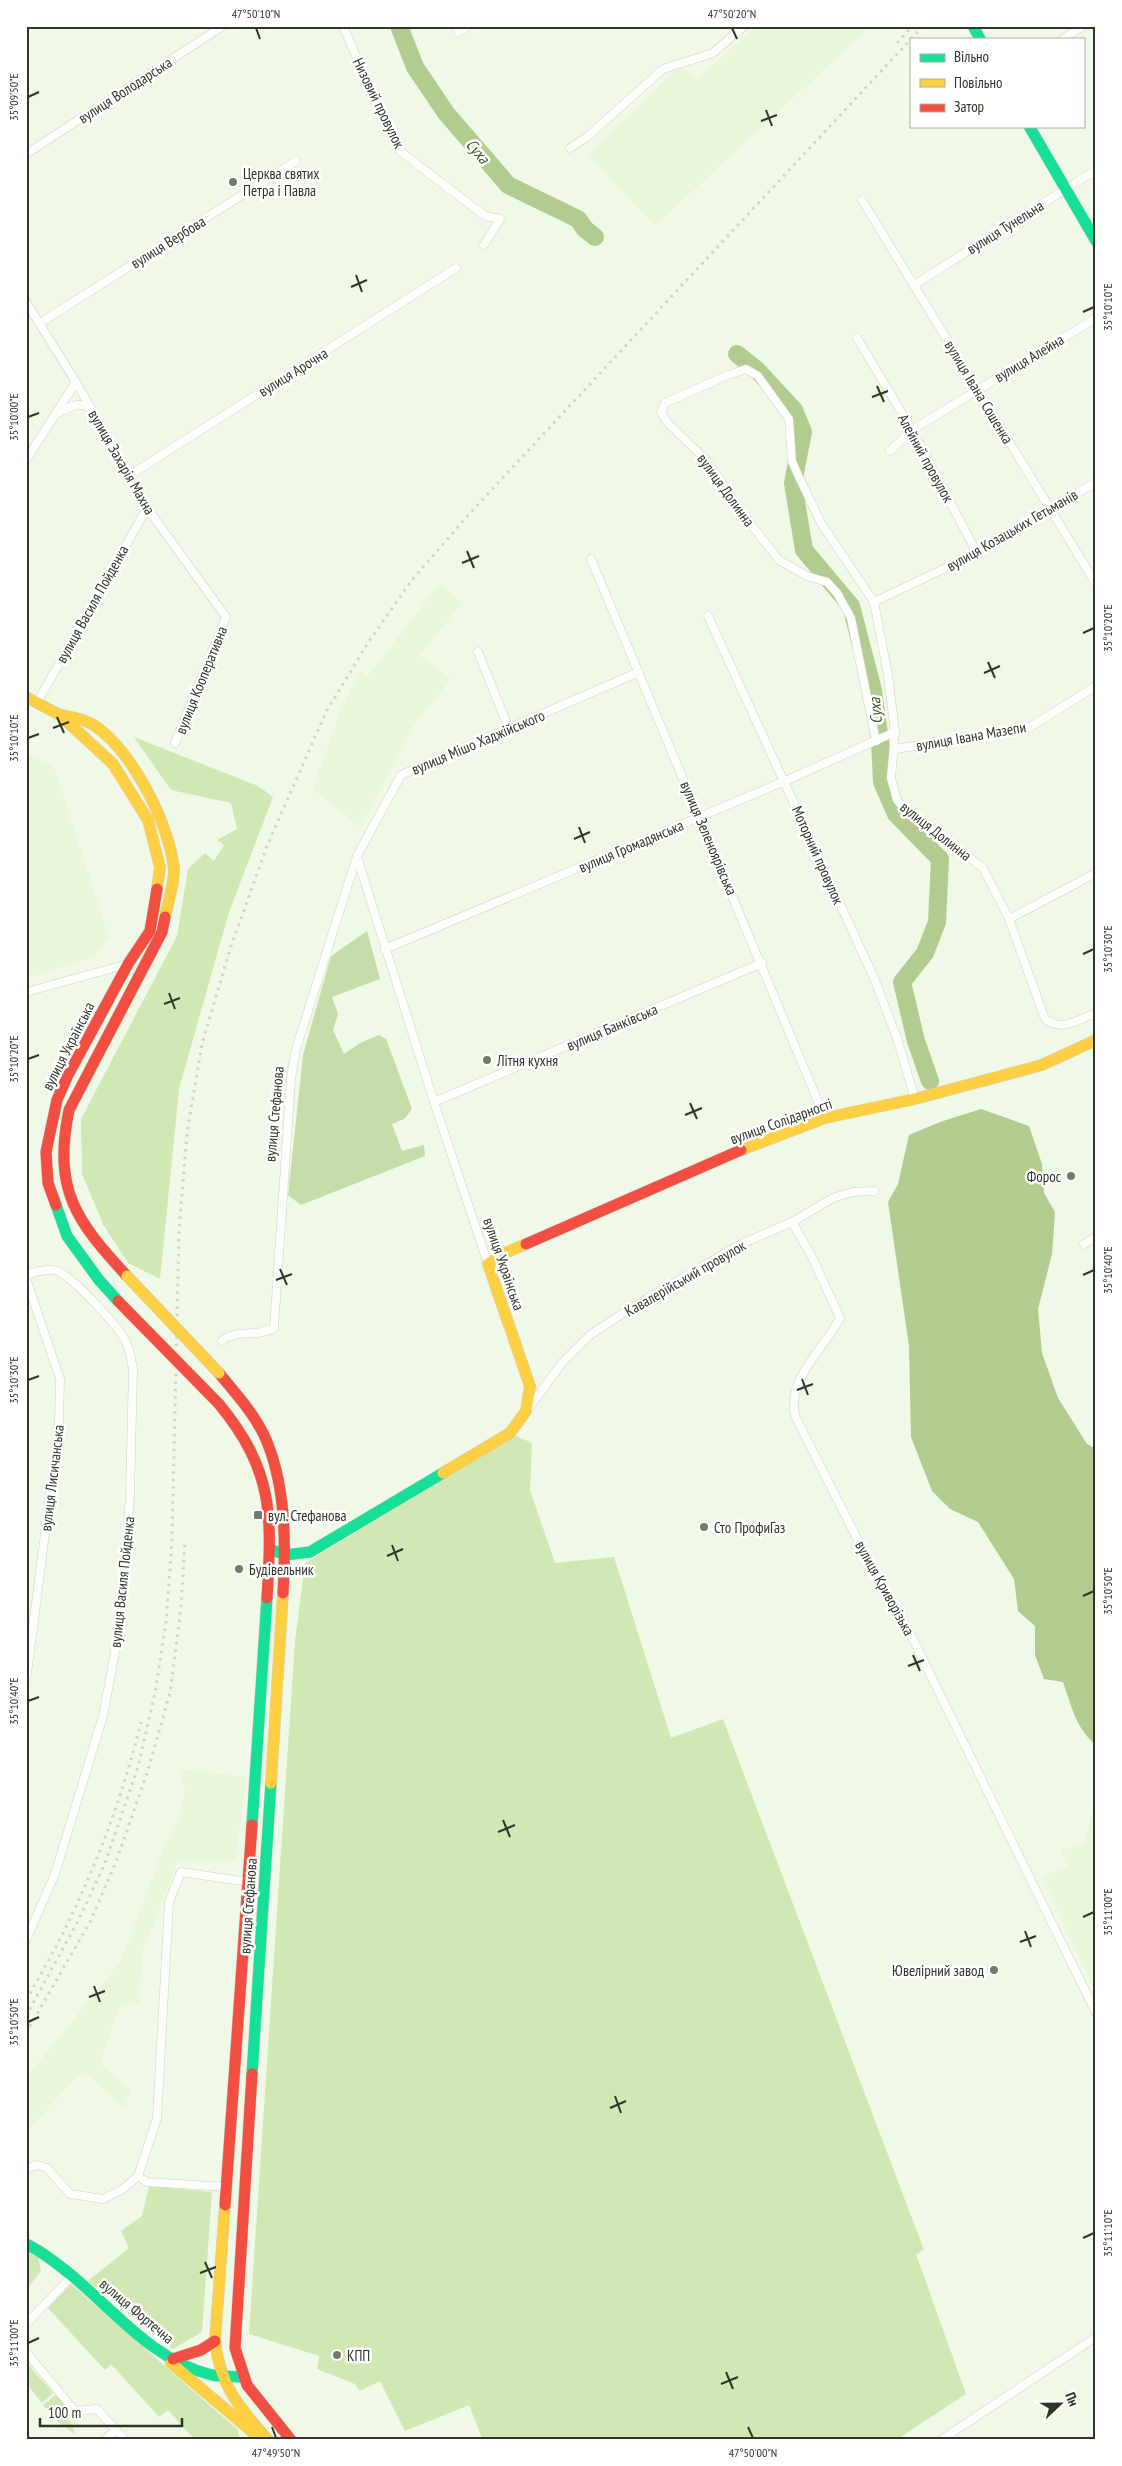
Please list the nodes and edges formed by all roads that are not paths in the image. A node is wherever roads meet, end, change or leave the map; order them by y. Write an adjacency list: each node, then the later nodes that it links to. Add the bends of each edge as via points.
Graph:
1 (223, 26): 12 (street, вулиця Володарська)
2 (343, 26): 18 (street, Низовий провулок, via 401,152 485,216 500,219)
3 (468, 26): 7 (street)
4 (744, 26): 11 (street, via 714,53 663,68 587,137)
5 (973, 26): 8 (main road)
6 (1083, 26): 9 (street)
7 (458, 32)
8 (979, 38)
9 (1065, 38)
10 (1030, 128): 15 (main road)
11 (570, 148)
12 (26, 154)
13 (296, 161): 23 (street, вулиця Вербова)
14 (1096, 170): 15 (street, вулиця Тунельна)
15 (1064, 190): 17 (main road); 20 (street, вулиця Тунельна)
16 (862, 200): 20 (street, вулиця Івана Сошенка)
17 (1096, 241)
18 (484, 246)
19 (456, 268): 32 (street, вулиця Арочна)
20 (914, 285): 26 (street, вулиця Івана Сошенка)
21 (26, 302): 23 (street, вулиця Захарія Махна)
22 (1096, 318): 26 (street, вулиця Алейна)
23 (40, 323): 25 (street, вулиця Захарія Махна)
24 (857, 338): 29 (street, Алейний провулок)
25 (76, 382): 27 (street, вулиця Захарія Махна); 28 (street)
26 (977, 388): 29 (street, вулиця Алейна); 35 (street, вулиця Івана Сошенка)
27 (91, 408): 28 (street, via 81,404); 32 (street, вулиця Захарія Махна)
28 (58, 414): 31 (street)
29 (912, 430): 30 (street, вулиця Алейна); 36 (street, Алейний провулок)
30 (890, 451)
31 (26, 460)
32 (130, 475): 34 (street, вулиця Захарія Махна)
33 (1096, 482): 35 (street, вулиця Козацьких Гетьманів)
34 (147, 508): 41 (street, вулиця Захарія Махна); 46 (street, вулиця Василя Пойденка)
35 (1050, 509): 36 (street, вулиця Козацьких Гетьманів); 38 (street, вулиця Івана Сошенка)
36 (977, 553): 39 (street, вулиця Козацьких Гетьманів)
37 (591, 559): 43 (street, вулиця Зеленоярівська)
38 (1096, 584)
39 (874, 602): 49 (street, вулиця Долинна, via 888,675); 50 (street, вулиця Долинна, via 820,523 792,461 789,419 758,376 746,369 665,403 661,412 668,422 708,462 779,560 807,576 827,582 837,594 851,618)
40 (708, 616): 53 (street, Моторний провулок)
41 (226, 617): 51 (street, вулиця Кооперативна)
42 (478, 652): 48 (street)
43 (639, 672): 48 (street, вулиця Мішо Хаджійського); 54 (street, вулиця Зеленоярівська)
44 (1096, 686): 52 (street, вулиця Івана Мазепи, via 1027,729)
45 (26, 697): 46 (main road, вулиця Українська)
46 (38, 701): 47 (main road, вулиця Українська)
47 (60, 715): 60 (main road, вулиця Українська, via 114,764 148,820 160,867 150,931); 75 (main road, вулиця Українська, bridge, via 91,722 132,766 161,816 174,869 162,932 69,1110 62,1136 65,1184 73,1207 102,1250)
48 (509, 729): 55 (street, вулиця Мішо Хаджійського, via 401,775)
49 (892, 733): 50 (street, вулиця Громадянська); 52 (street, вулиця Долинна)
50 (876, 741): 53 (street, вулиця Громадянська)
51 (175, 743)
52 (895, 748): 57 (street, вулиця Долинна, via 891,778 897,800 983,868)
53 (785, 781): 54 (street, вулиця Громадянська); 64 (street, Моторний провулок, via 874,978 897,1038)
54 (700, 817): 58 (street, вулиця Громадянська); 59 (street, вулиця Зеленоярівська)
55 (356, 856): 58 (street, вулиця Українська); 74 (street, вулиця Стефанова, via 296,1049 291,1078 274,1328 268,1332 229,1335)
56 (1096, 873): 57 (street)
57 (1009, 920): 62 (street, вулиця Долинна, via 1045,1019 1054,1026 1064,1026)
58 (385, 949): 65 (street, вулиця Українська)
59 (762, 963): 65 (street, вулиця Банківська); 66 (street, вулиця Зеленоярівська)
60 (128, 964): 61 (street); 76 (main road, вулиця Українська, bridge, via 67,1077 55,1107 46,1152 48,1183 67,1236 99,1280)
61 (26, 992)
62 (1096, 1012)
63 (1096, 1040): 64 (main road, вулиця Солідарності, via 1042,1065)
64 (915, 1099): 66 (main road, вулиця Солідарності)
65 (434, 1102): 71 (street, вулиця Українська)
66 (825, 1118): 71 (main road, вулиця Солідарності, via 729,1155 505,1252)
67 (874, 1191): 68 (street, Кавалерійський провулок, via 852,1192 833,1198)
68 (792, 1222): 77 (street, Кавалерійський провулок, via 741,1244 590,1334 562,1363); 83 (street, вулиця Криворізька, via 840,1318 802,1375 792,1404 795,1416 966,1744)
69 (1096, 1237): 70 (street)
70 (1084, 1244)
71 (488, 1264): 77 (main road, вулиця Українська, via 530,1386)
72 (26, 1274): 82 (street, вулиця Василя Пойденка, via 55,1270 68,1278 119,1331 130,1351 133,1369 130,1494 121,1620 103,1716 55,1874)
73 (26, 1278): 80 (street, вулиця Лисичанська, via 60,1379 59,1424)
74 (222, 1341)
75 (219, 1373): 79 (main road, вулиця Стефанова, via 245,1405 273,1458)
76 (219, 1404): 78 (main road, вулиця Стефанова, via 238,1426 262,1470)
77 (526, 1411): 79 (main road, вулиця Українська, via 510,1433 310,1552)
78 (270, 1549): 79 (main road); 81 (main road, вулиця Стефанова)
79 (285, 1555): 95 (main road, вулиця Стефанова, via 235,2341)
80 (26, 1682)
81 (248, 1882): 85 (street, via 181,1872 169,1902 157,2118); 86 (main road, вулиця Стефанова)
82 (26, 1940)
83 (1096, 2013)
84 (26, 2169): 85 (street, via 37,2165 47,2168 70,2194 102,2199 123,2189)
85 (138, 2176): 86 (street, via 147,2182)
86 (227, 2187): 91 (main road, вулиця Стефанова)
87 (27, 2243): 88 (main road, вулиця Фортечна)
88 (72, 2275): 89 (street); 93 (main road, вулиця Фортечна)
89 (26, 2324)
90 (1096, 2337): 102 (street)
91 (215, 2341): 93 (main road, via 194,2354); 94 (main road, вулиця Стефанова)
92 (26, 2352): 96 (street, via 75,2411 97,2409)
93 (167, 2357): 94 (main road, вулиця Фортечна, via 197,2371); 99 (main road)
94 (220, 2377): 95 (main road, вулиця Фортечна); 100 (main road)
95 (243, 2377): 101 (main road, вулиця Стефанова)
96 (116, 2430): 97 (street); 98 (street)
97 (104, 2440)
98 (125, 2440)
99 (262, 2440)
100 (268, 2440)
101 (291, 2440)
102 (941, 2440)

